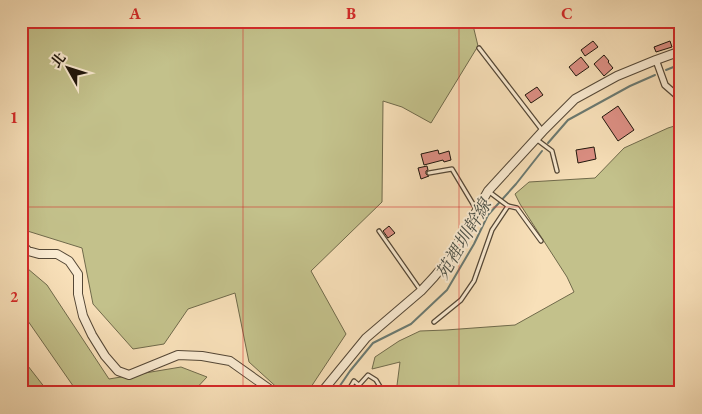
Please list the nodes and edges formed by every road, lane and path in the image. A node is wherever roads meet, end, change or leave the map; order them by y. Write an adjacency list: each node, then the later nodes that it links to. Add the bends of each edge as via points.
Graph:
1 (479, 48): 5 (lane)
2 (681, 51): 3 (street)
3 (656, 60): 4 (street, via 665,85); 5 (street, via 617,76 576,99)
4 (681, 98)
5 (542, 131): 6 (street)
6 (536, 138): 7 (lane, via 552,151); 9 (street)
7 (557, 171)
8 (429, 173): 11 (lane, via 452,168)
9 (488, 191): 10 (lane); 11 (street)
10 (508, 206): 13 (lane, via 517,208); 16 (lane, via 492,230 474,281 461,300)
11 (476, 209): 15 (street, via 449,259)
12 (378, 231): 15 (lane)
13 (541, 241)
14 (21, 244): 18 (street, via 28,251 57,254 69,261 78,274 83,316 105,356 118,371 129,375 178,355 202,356 230,361)
15 (421, 291): 19 (street, via 366,338)
16 (434, 322)
17 (359, 385): 20 (lane, via 354,382); 21 (lane); 22 (lane, via 368,375 376,380 382,390)
18 (275, 393)
19 (321, 393)
20 (347, 393)
21 (368, 393)
22 (380, 393)

